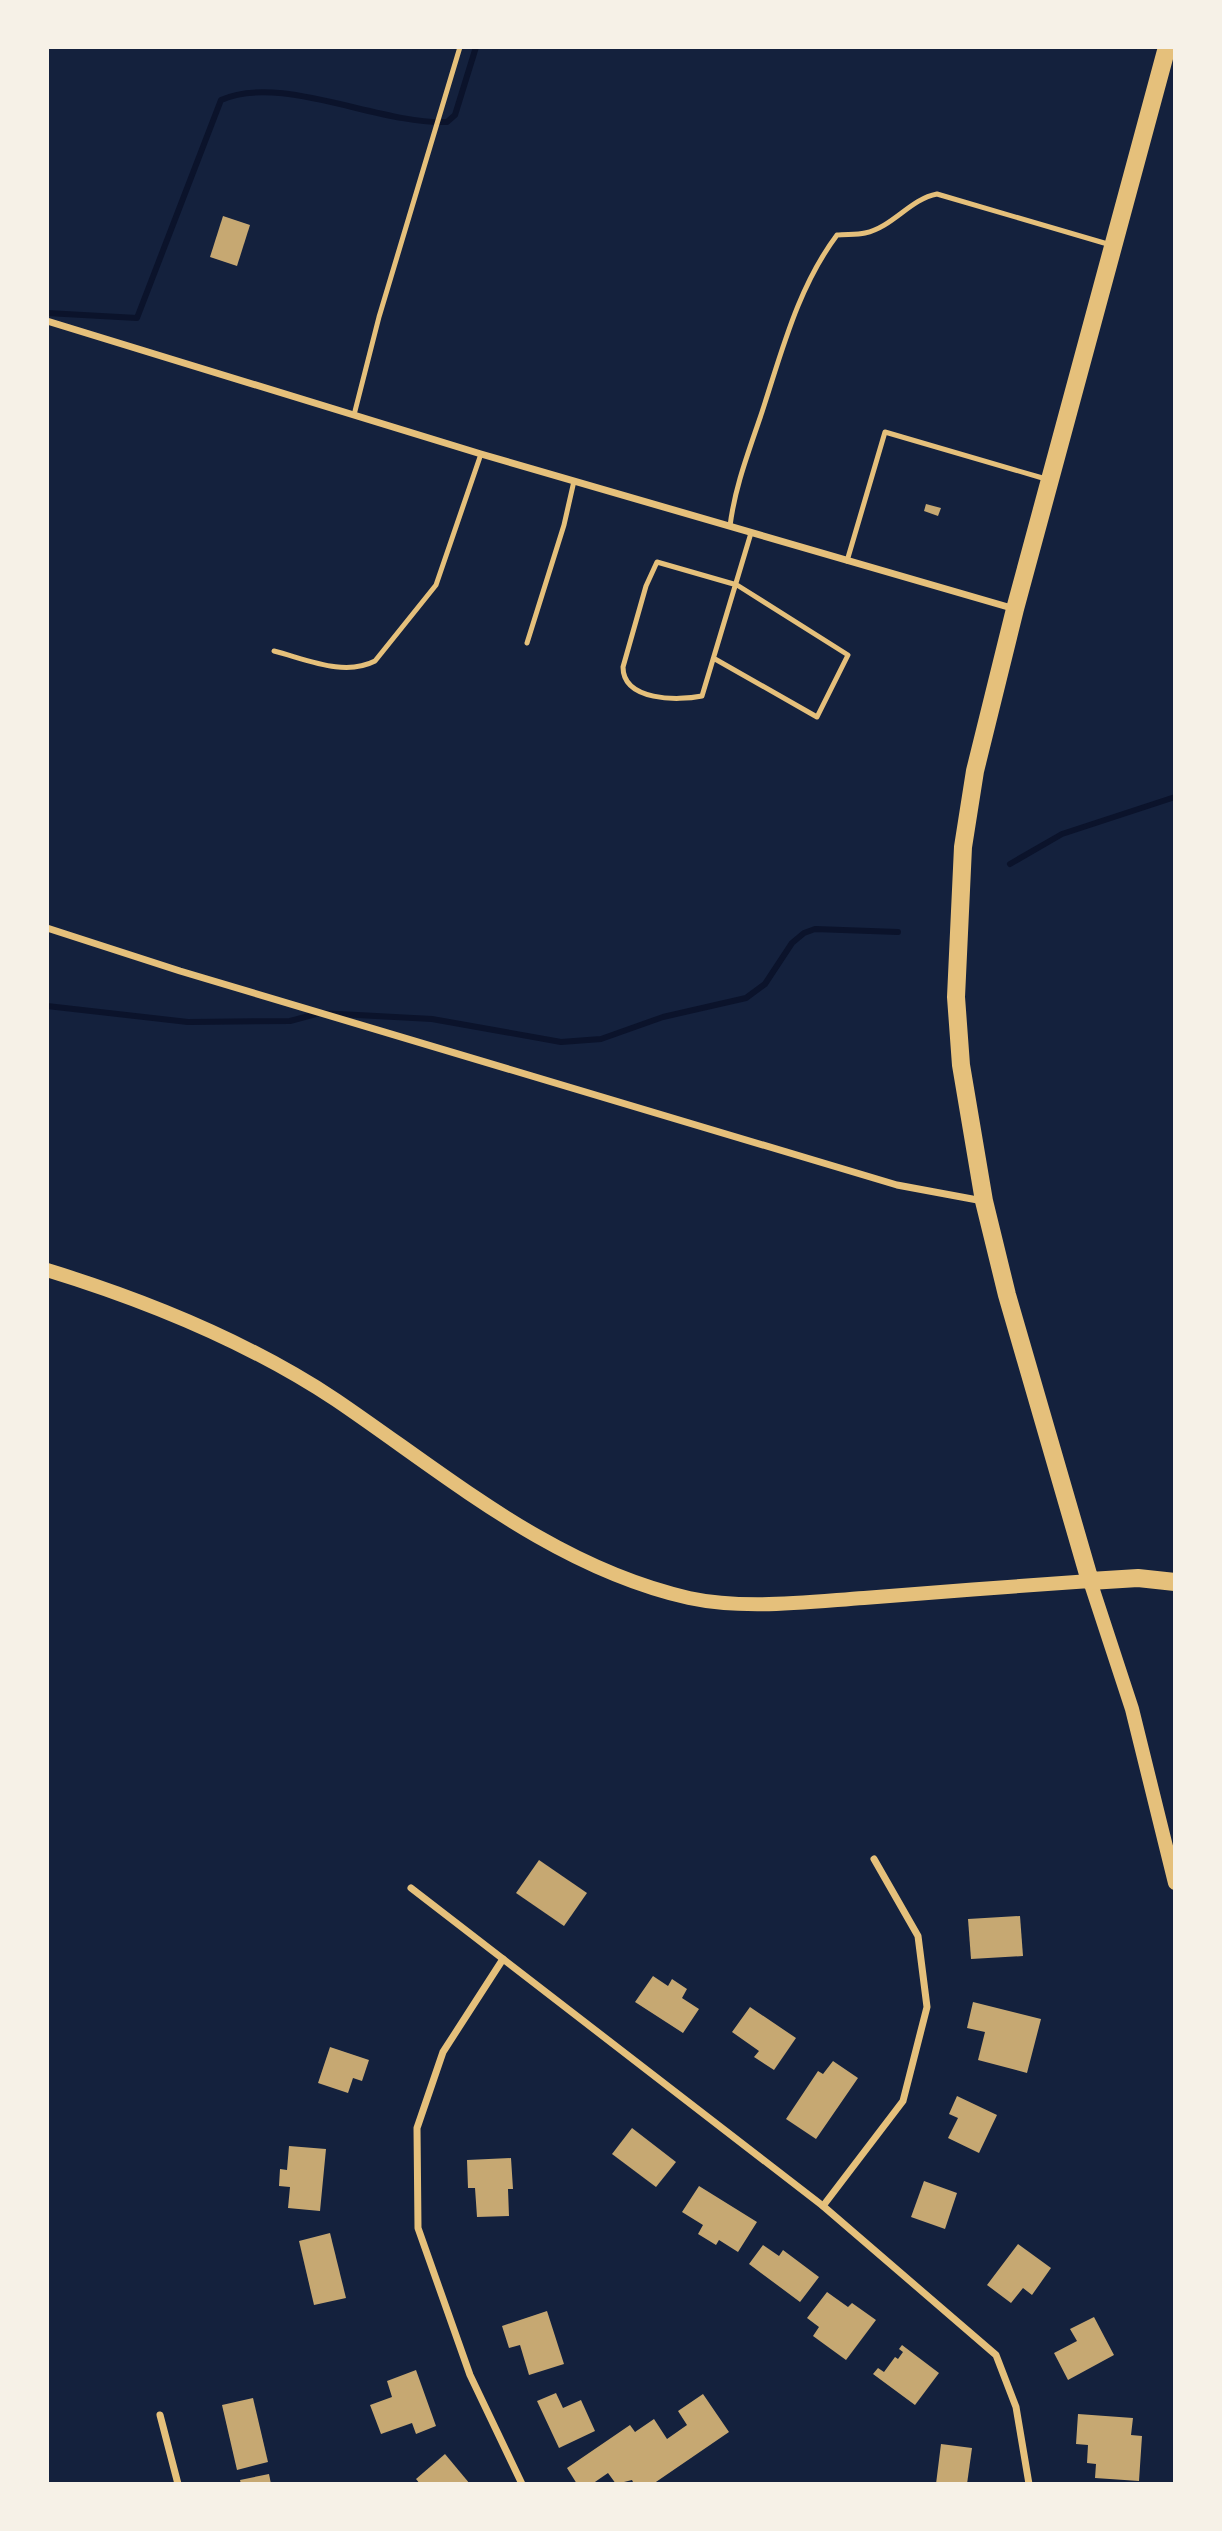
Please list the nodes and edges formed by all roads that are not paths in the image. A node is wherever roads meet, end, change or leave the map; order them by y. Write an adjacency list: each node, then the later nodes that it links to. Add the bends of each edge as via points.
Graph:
1 (460, 47): 5 (lane)
2 (1167, 47): 3 (main road)
3 (1114, 246): 7 (main road); 9 (lane, via 937,194 923,197 866,233 838,235 821,257 793,316 734,494)
4 (47, 321): 5 (street)
5 (354, 415): 6 (street)
6 (481, 454): 8 (street); 15 (lane, via 436,586 375,661 343,669)
7 (1049, 480): 11 (lane, via 885,432); 13 (main road)
8 (574, 481): 9 (street); 14 (lane)
9 (730, 526): 10 (street)
10 (751, 533): 11 (street); 12 (lane)
11 (847, 561): 13 (street)
12 (737, 585): 16 (lane); 16 (lane, via 848,655 817,717); 16 (lane, via 663,562 654,564 623,678 639,690 666,699 702,696)
13 (1015, 609): 18 (main road, via 975,771 963,847 956,997 961,1065)
14 (527, 643)
15 (274, 651)
16 (715, 659)
17 (47, 928): 18 (street, via 897,1185)
18 (984, 1201): 20 (main road)
19 (47, 1270): 20 (main road, via 166,1310 252,1351 333,1398 502,1516 571,1556 656,1590 728,1603 792,1603)
20 (1090, 1581): 21 (main road, via 1138,1578); 23 (main road, via 1132,1709)
21 (1175, 1582)
22 (874, 1859): 26 (street, via 918,1936 927,2007 903,2101)
23 (1175, 1883)
24 (411, 1888): 25 (street)
25 (503, 1959): 26 (street); 29 (street, via 443,2052 417,2127 418,2228 470,2375)
26 (823, 2206): 30 (street, via 996,2355 1016,2407)
27 (160, 2415): 28 (street)
28 (178, 2484)
29 (522, 2484)
30 (1029, 2484)

